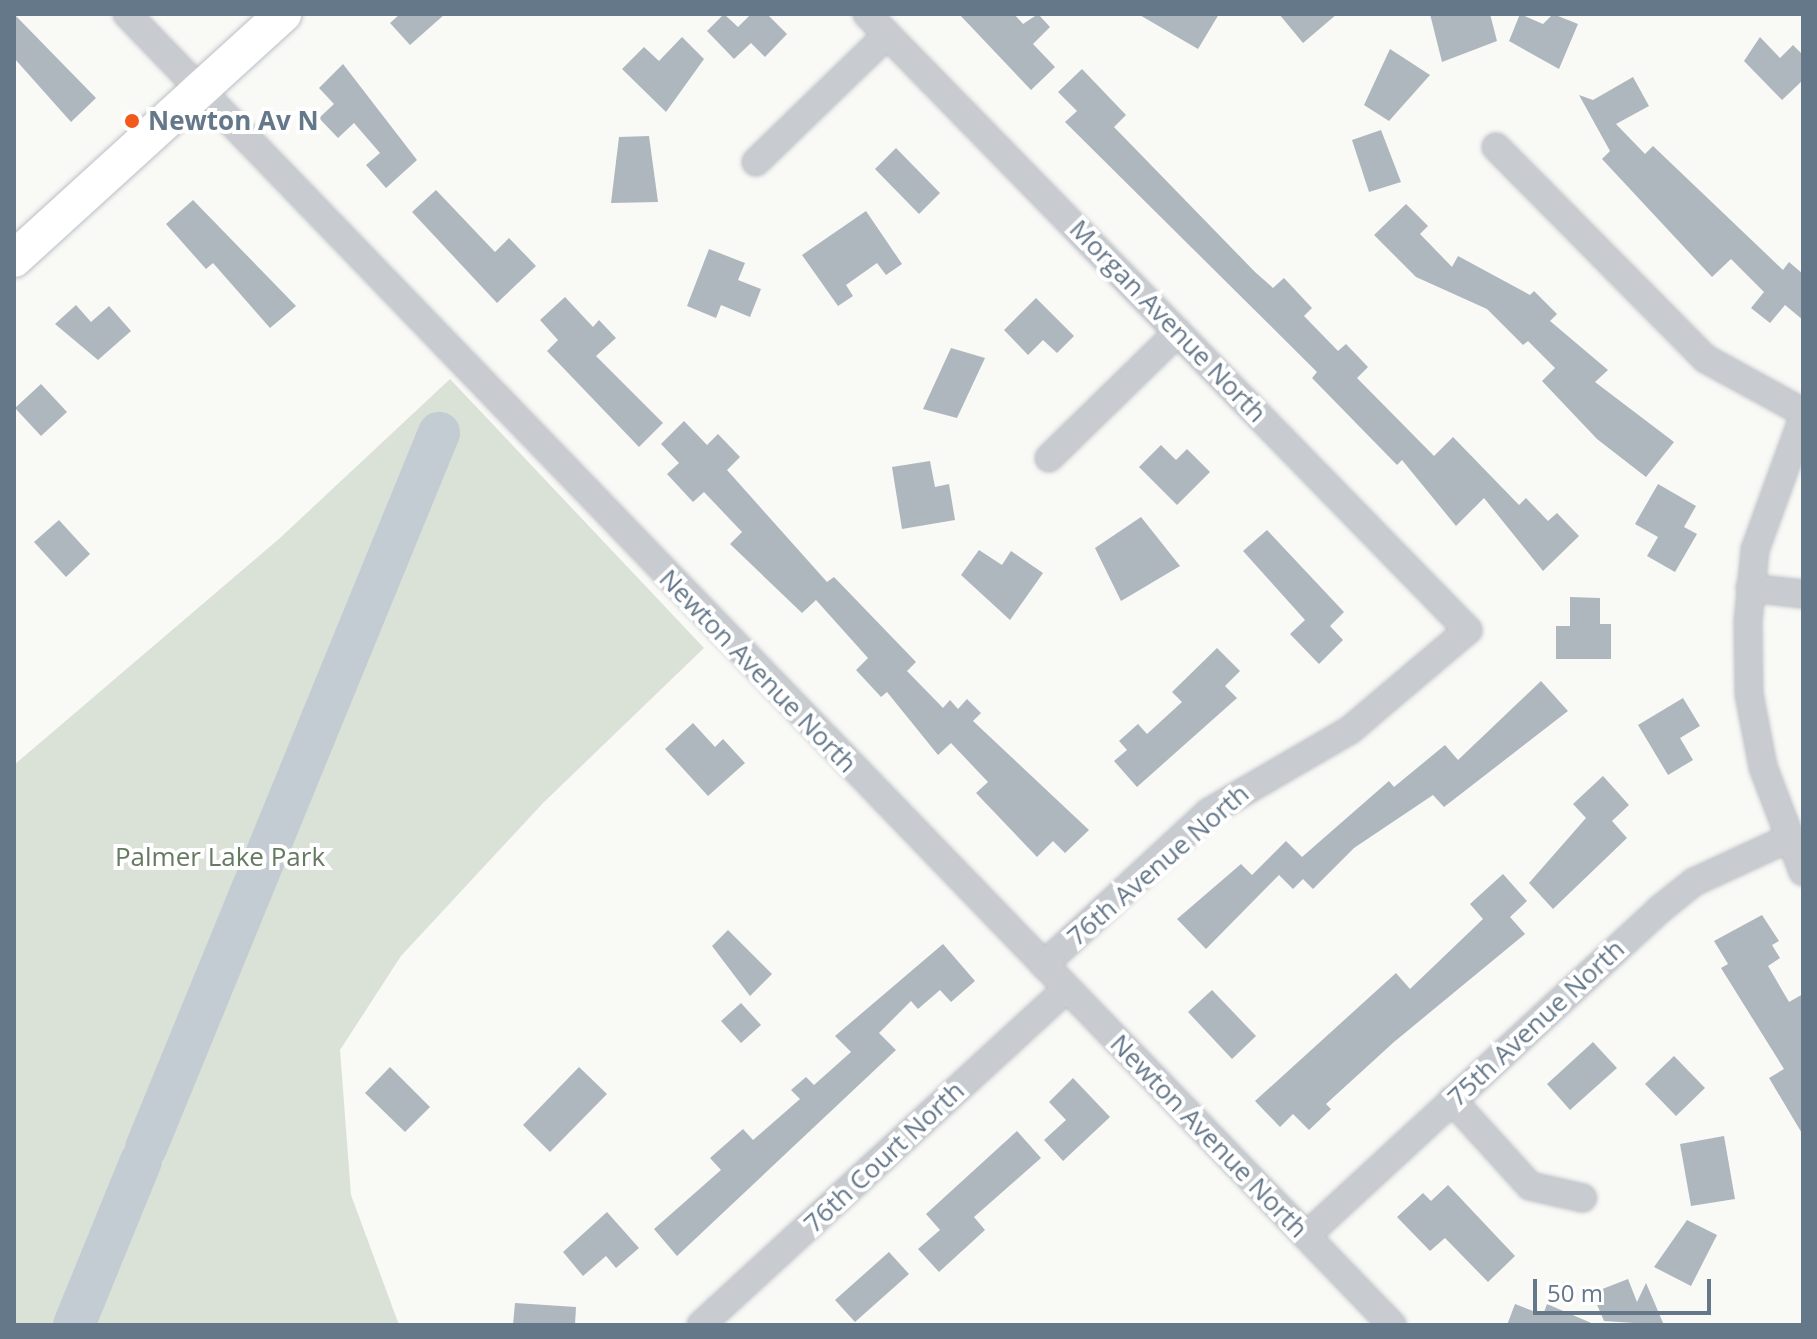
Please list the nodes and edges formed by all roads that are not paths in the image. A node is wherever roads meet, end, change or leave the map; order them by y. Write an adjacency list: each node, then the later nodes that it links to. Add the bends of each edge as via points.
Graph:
1 (127, 14): 5 (street, Newton Avenue North)
2 (283, 14): 5 (street)
3 (867, 14): 4 (street, Morgan Avenue North)
4 (887, 35): 7 (street); 9 (street, Morgan Avenue North)
5 (197, 92): 8 (street); 17 (street, Newton Avenue North)
6 (1496, 147): 10 (street, via 1706,359)
7 (756, 162)
8 (14, 259)
9 (1178, 332): 11 (street); 14 (street, Morgan Avenue North)
10 (1803, 415): 12 (street, via 1776,481)
11 (1049, 458)
12 (1750, 588): 13 (street); 15 (street, via 1749,694)
13 (1803, 594)
14 (1468, 630): 17 (street, 76th Avenue North, via 1350,730 1209,812)
15 (1787, 839): 16 (street); 19 (street, 75th Avenue North, via 1670,900)
16 (1803, 872)
17 (1044, 965): 18 (street, Newton Avenue North)
18 (1066, 989): 21 (street, Newton Avenue North); 22 (street, 76th Court North)
19 (1452, 1100): 20 (street, via 1530,1186); 21 (street, 75th Avenue North)
20 (1583, 1198)
21 (1306, 1236): 23 (street, Newton Avenue North)
22 (701, 1325)
23 (1392, 1325)

